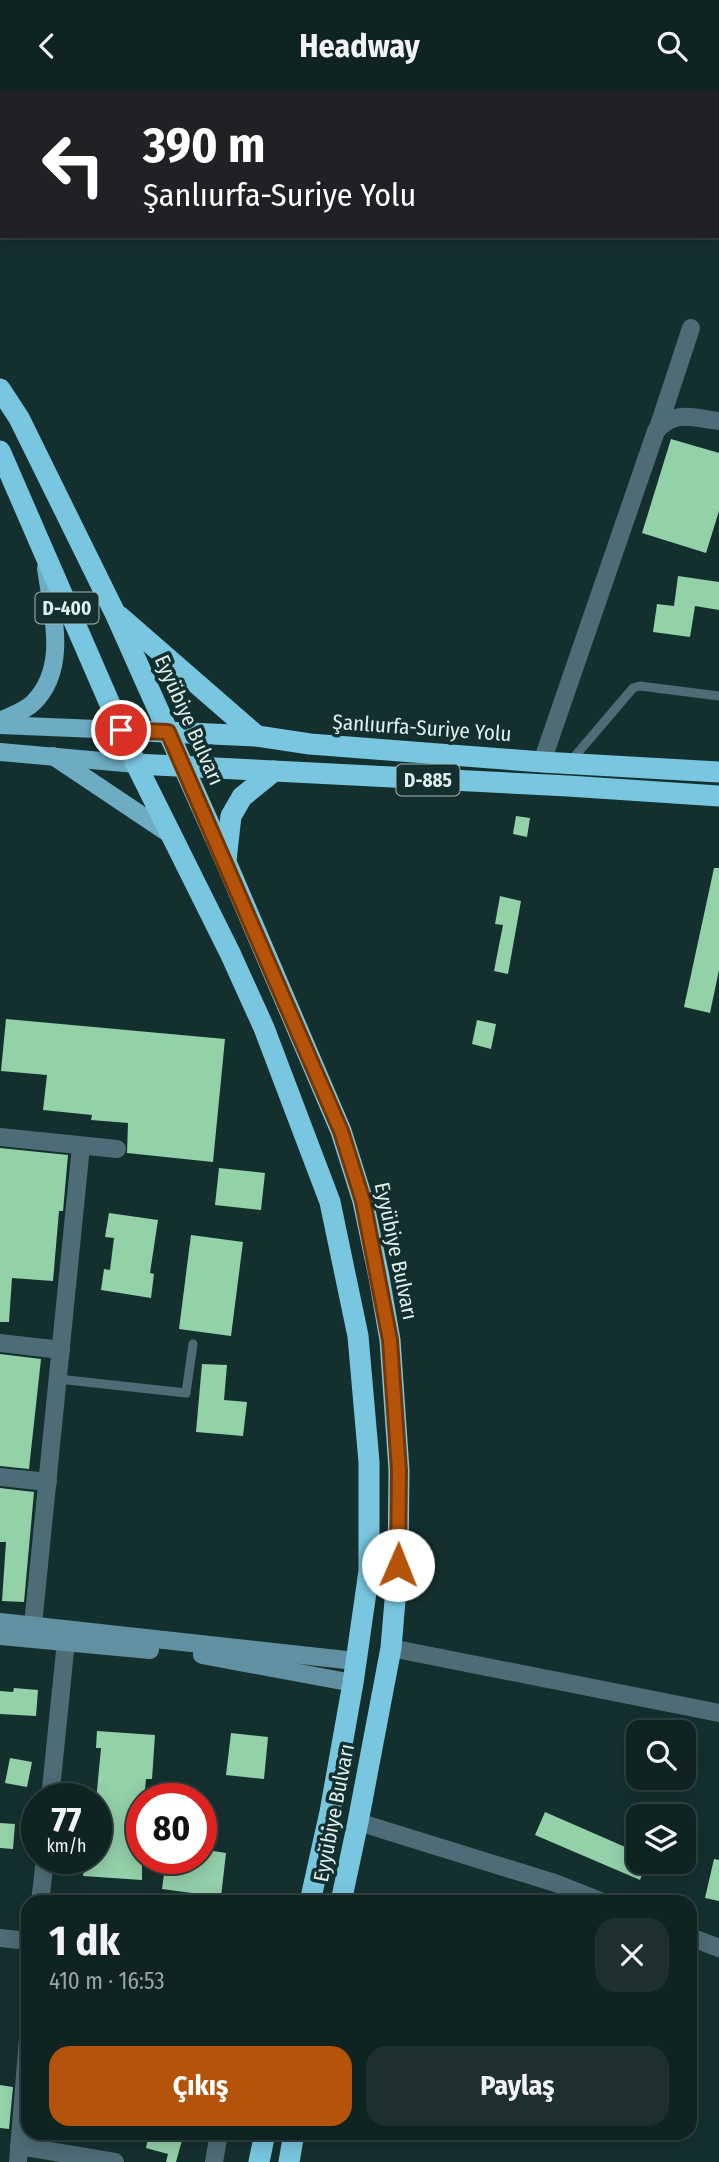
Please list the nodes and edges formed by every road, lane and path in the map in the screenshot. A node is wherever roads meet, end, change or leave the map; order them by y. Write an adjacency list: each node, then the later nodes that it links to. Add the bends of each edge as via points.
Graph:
1 (691, 328): 4 (street)
2 (0, 389): 7 (highway, D-400, via 19,418)
3 (719, 421): 4 (street, via 670,418)
4 (656, 431): 15 (street)
5 (0, 451): 6 (highway, D-400)
6 (43, 548): 9 (main road, via 56,640 52,678 32,704); 10 (highway, D-400)
7 (115, 613): 11 (highway, Eyyübiye Bulvarı / D-400); 12 (highway)
8 (719, 696): 16 (lane, via 633,688)
9 (0, 723): 10 (main road)
10 (121, 730): 11 (highway, Şanlıurfa-Suriye Yolu); 17 (highway, D-400)
11 (168, 732): 12 (highway, Şanlıurfa-Suriye Yolu); 18 (highway, Eyyübiye Bulvarı / D-400)
12 (257, 736): 15 (highway, Şanlıurfa-Suriye Yolu / D-885)
13 (0, 752): 14 (main road)
14 (53, 756): 17 (main road); 22 (main road)
15 (542, 762): 16 (highway, Şanlıurfa-Suriye Yolu / D-885)
16 (570, 762): 20 (highway, Şanlıurfa-Suriye Yolu / D-885)
17 (136, 764): 18 (highway, D-885); 22 (highway, Eyyübiye Bulvarı / D-400)
18 (183, 766): 19 (highway, D-885); 23 (highway, Eyyübiye Bulvarı / D-400)
19 (274, 771): 21 (highway, D-885); 23 (highway, via 242,797 231,816)
20 (719, 772)
21 (719, 796)
22 (171, 835): 38 (highway, Eyyübiye Bulvarı / D-400, via 264,1028 330,1202 358,1336 369,1462 369,1571)
23 (226, 862): 37 (highway, Eyyübiye Bulvarı / D-400, via 341,1131 363,1201 379,1277 390,1340 399,1470)
24 (0, 1137): 25 (street)
25 (81, 1146): 26 (street); 29 (street)
26 (117, 1149)
27 (0, 1343): 29 (street)
28 (193, 1344): 30 (lane, via 186,1393)
29 (61, 1350): 30 (street)
30 (58, 1379): 32 (street)
31 (0, 1477): 32 (street)
32 (47, 1482): 34 (street)
33 (0, 1622): 34 (main road)
34 (33, 1625): 38 (main road)
35 (0, 1636): 36 (main road)
36 (66, 1641): 39 (main road, via 214,1656); 41 (street)
37 (391, 1648): 40 (street); 42 (highway, Eyyübiye Bulvarı / D-400)
38 (355, 1661): 39 (highway, Eyyübiye Bulvarı / D-400)
39 (353, 1683): 45 (highway, Eyyübiye Bulvarı / D-400)
40 (719, 1713)
41 (52, 1783)
42 (358, 1822): 46 (highway, Eyyübiye Bulvarı / D-400); 47 (street)
43 (43, 1874): 44 (street)
44 (41, 1895)
45 (312, 1895)
46 (342, 1895)
47 (585, 1895)
48 (0, 1938): 49 (street)
49 (21, 1940)
50 (697, 1940): 51 (street)
51 (719, 1948)
52 (21, 2119): 56 (street)
53 (218, 2140): 58 (street)
54 (263, 2140): 59 (highway)
55 (293, 2140): 60 (highway)
56 (18, 2154): 57 (street)
57 (115, 2162)
58 (214, 2162)
59 (259, 2162)
60 (289, 2162)

